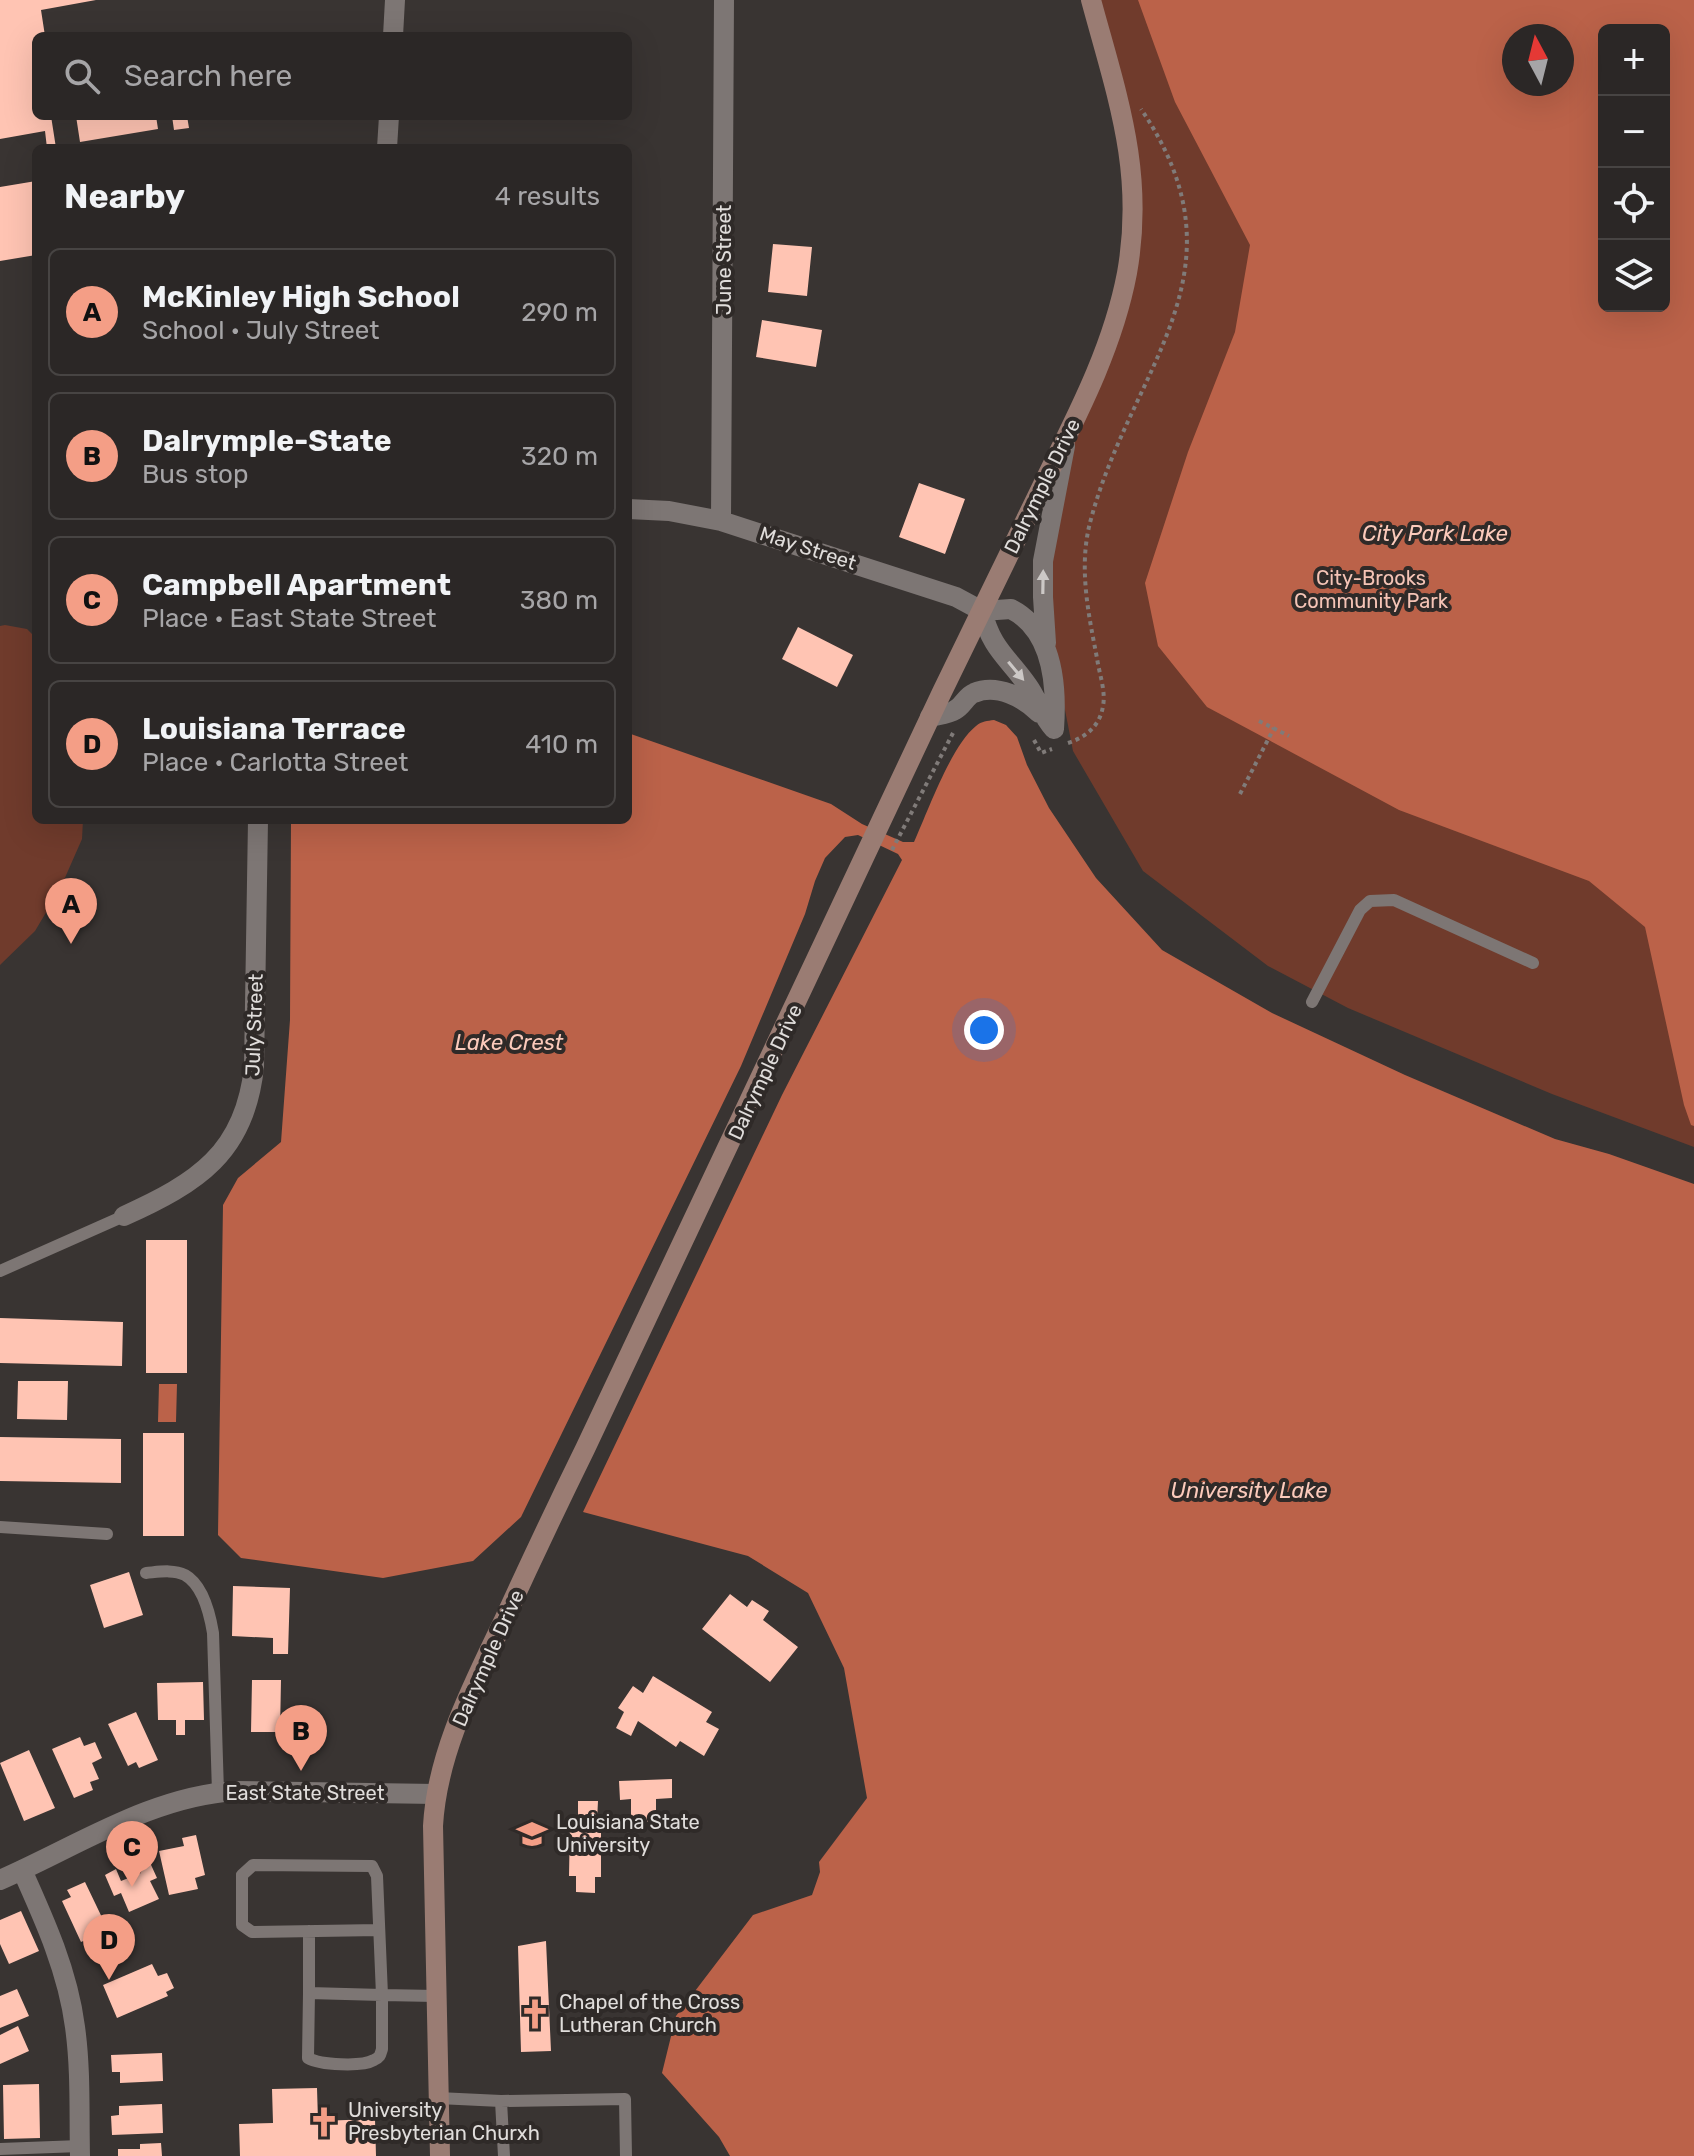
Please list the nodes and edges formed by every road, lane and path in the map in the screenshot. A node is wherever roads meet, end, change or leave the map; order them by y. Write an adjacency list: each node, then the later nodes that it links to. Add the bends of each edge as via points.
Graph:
1 (395, 0): 4 (street)
2 (724, 0): 10 (street, June Street)
3 (1091, 0): 8 (street, Dalrymple Drive, via 1132,161 1134,206 1127,275 1117,312)
4 (393, 32)
5 (1138, 105): 19 (path, via 1163,141 1182,189 1185,273 1173,325 1102,485 1085,542 1084,575 1105,696 1094,727)
6 (389, 120): 7 (street)
7 (387, 144)
8 (1066, 439): 11 (street, Dalrymple Drive); 12 (street, one-way to 8, via 1043,561)
9 (632, 509): 10 (street, May Street)
10 (721, 521): 11 (street, May Street, via 956,597)
11 (982, 611): 12 (street, May Street, via 1001,608 1021,614); 13 (street, Dalrymple Drive); 15 (street, one-way to 15, via 988,635 1029,687)
12 (1048, 659): 15 (street, May Street, via 1056,694 1054,729)
13 (930, 717): 15 (street, via 956,710 974,693 990,690 1027,702); 32 (street, Dalrymple Drive, via 481,1668)
14 (1259, 721): 17 (path)
15 (1037, 726): 20 (path)
16 (958, 727): 23 (path)
17 (1274, 728): 18 (path); 21 (path)
18 (1289, 736)
19 (1078, 740)
20 (1041, 753)
21 (1240, 794)
22 (258, 824): 26 (street, July Street, via 254,1067 243,1116 225,1150 190,1183)
23 (888, 859)
24 (1533, 963): 25 (lane, via 1402,903 1377,899 1360,910)
25 (1312, 1002)
26 (124, 1216): 27 (lane)
27 (0, 1271)
28 (0, 1527): 29 (lane)
29 (107, 1534)
30 (146, 1573): 31 (lane, via 186,1576 210,1614)
31 (218, 1792): 32 (street, East State Street); 33 (street, East State Street, via 134,1818)
32 (436, 1794): 39 (street, Dalrymple Drive)
33 (22, 1870): 34 (street, East State Street); 43 (street, via 54,1942 75,2025)
34 (0, 1880)
35 (379, 1930): 36 (lane); 36 (lane, via 372,1866 246,1869 246,1930); 38 (lane)
36 (309, 1931): 37 (lane)
37 (309, 1993): 38 (lane); 38 (lane, via 308,2058 323,2064 372,2062 379,2057)
38 (382, 1995): 39 (lane)
39 (436, 1996): 40 (street, Dalrymple Drive)
40 (438, 2098): 41 (lane); 44 (street, Dalrymple Drive)
41 (501, 2101): 45 (lane); 46 (lane, via 625,2099)
42 (0, 2149): 43 (lane)
43 (80, 2151)
44 (440, 2156)
45 (504, 2156)
46 (626, 2156)

